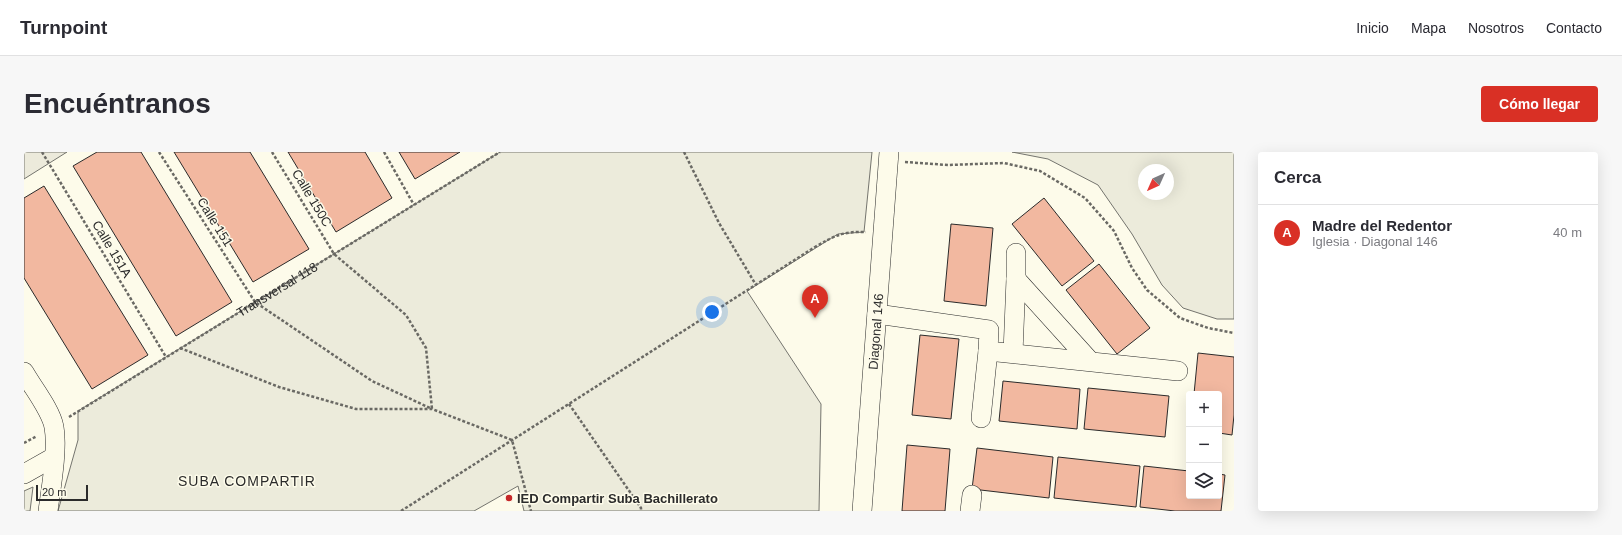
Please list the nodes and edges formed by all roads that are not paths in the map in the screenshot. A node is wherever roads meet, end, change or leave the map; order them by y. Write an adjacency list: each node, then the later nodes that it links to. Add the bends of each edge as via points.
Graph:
1 (889, 156): 4 (street, Diagonal 146)
2 (1016, 253): 3 (street)
3 (1016, 279): 6 (street); 9 (street)
4 (877, 314): 5 (street); 16 (street, Diagonal 146)
5 (989, 330): 6 (street); 7 (street)
6 (1014, 332): 8 (street)
7 (988, 351): 8 (street); 12 (street)
8 (1013, 354): 9 (street)
9 (1090, 361): 10 (street)
10 (1178, 371)
11 (24, 372): 13 (street, via 47,409 54,426)
12 (981, 418)
13 (54, 452): 14 (street); 15 (street)
14 (24, 474)
15 (48, 511)
16 (862, 511)

